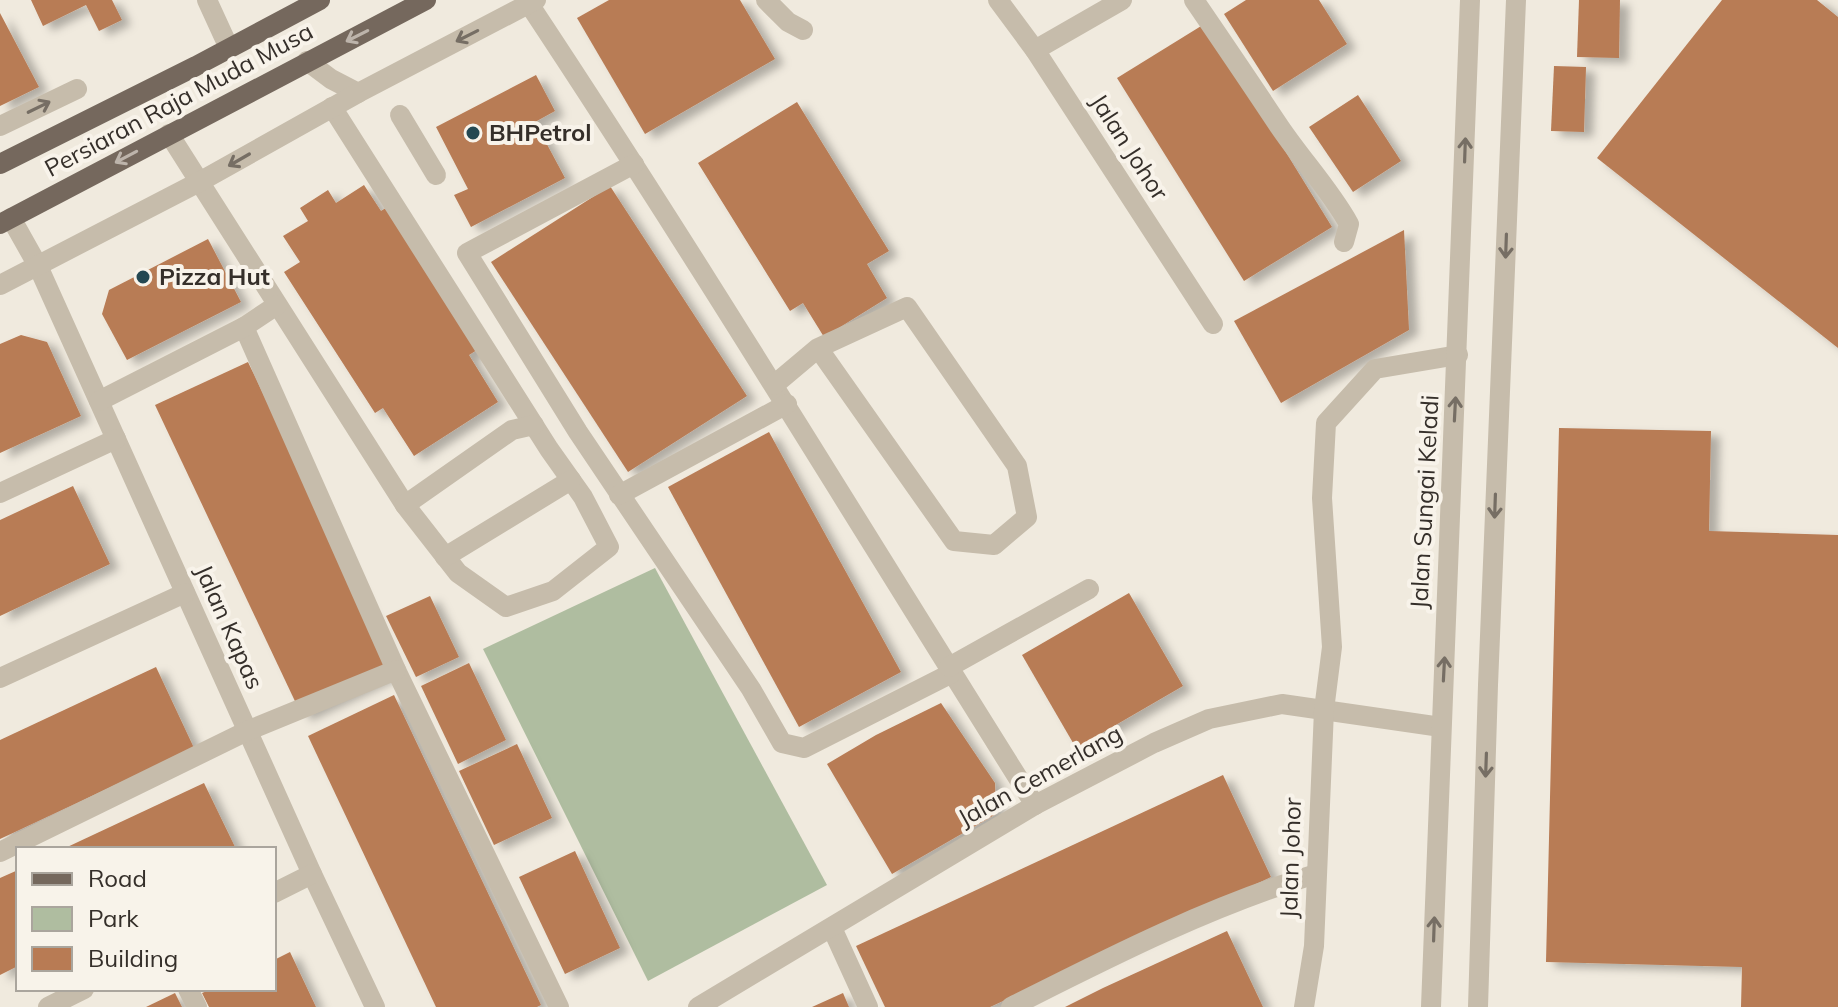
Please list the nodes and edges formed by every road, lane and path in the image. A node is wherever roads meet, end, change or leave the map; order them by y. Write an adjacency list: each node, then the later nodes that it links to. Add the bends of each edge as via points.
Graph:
1 (207, 0): 12 (street)
2 (320, 0): 12 (main road, Persiaran Raja Muda Musa)
3 (426, 0): 14 (main road, Persiaran Raja Muda Musa, one-way to 14)
4 (766, 0): 11 (street)
5 (998, 0): 13 (street, Jalan Johor)
6 (1122, 0): 13 (street)
7 (1194, 0): 26 (street, via 1338,206 1349,224)
8 (1470, 0): 33 (street, Jalan Sungai Keladi, one-way to 8)
9 (1516, 0): 67 (street, one-way to 67)
10 (521, 4): 16 (street, one-way to 16); 22 (street)
11 (803, 30)
12 (229, 48): 21 (main road, Persiaran Raja Muda Musa)
13 (1035, 50): 30 (street, Jalan Johor)
14 (307, 61): 16 (street); 20 (main road, Persiaran Raja Muda Musa)
15 (77, 89): 19 (street, one-way to 15)
16 (358, 93): 17 (street)
17 (332, 107): 24 (street, one-way to 24); 37 (street)
18 (400, 115): 23 (street)
19 (0, 126)
20 (169, 134): 24 (street); 25 (main road, Persiaran Raja Muda Musa, one-way to 25)
21 (0, 164)
22 (634, 164): 34 (street); 41 (street, via 467,253)
23 (436, 175)
24 (201, 181): 27 (street); 29 (street)
25 (6, 221): 27 (street, Jalan Kapas)
26 (1344, 242)
27 (38, 266): 28 (street); 35 (street, Jalan Kapas)
28 (0, 285)
29 (277, 305): 31 (street); 42 (street)
30 (1213, 324)
31 (244, 327): 35 (street); 46 (street)
32 (818, 348): 32 (street, via 954,541 994,545 1027,517 1017,466 907,307); 34 (street)
33 (1458, 355): 49 (street, Jalan Johor, via 1375,369 1326,423 1322,498 1332,647); 50 (street, Jalan Sungai Keladi, one-way to 33)
34 (774, 385): 36 (street)
35 (99, 401): 38 (street, Jalan Kapas)
36 (787, 404): 41 (street); 47 (street)
37 (534, 425): 39 (street); 42 (street, via 512,430)
38 (116, 439): 40 (street); 45 (street, Jalan Kapas)
39 (571, 480): 43 (street); 43 (street, via 609,547 553,591 506,607 458,573)
40 (0, 493)
41 (619, 495): 47 (street, via 782,743 804,748)
42 (405, 505): 43 (street)
43 (445, 557)
44 (1089, 589): 47 (street)
45 (185, 593): 48 (street); 51 (street, Jalan Kapas)
46 (396, 670): 51 (street); 61 (street)
47 (950, 670): 52 (street)
48 (0, 678)
49 (1324, 710): 50 (street, Jalan Cemerlang); 52 (street, Jalan Cemerlang, via 1282,704 1209,719); 55 (street, Jalan Johor)
50 (1441, 727): 66 (street, Jalan Sungai Keladi, one-way to 50)
51 (247, 731): 53 (street); 54 (street, Jalan Kapas)
52 (1035, 805): 57 (street, Jalan Cemerlang)
53 (0, 852)
54 (312, 874): 56 (street); 60 (street, Jalan Kapas)
55 (1316, 874): 64 (street, via 1257,891); 65 (street, Jalan Johor, via 1314,946)
56 (276, 892)
57 (832, 928): 62 (street, Jalan Cemerlang); 63 (street)
58 (80, 991): 59 (street)
59 (48, 1007)
60 (375, 1007)
61 (559, 1007)
62 (698, 1007)
63 (868, 1007)
64 (1011, 1007)
65 (1304, 1007)
66 (1431, 1007)
67 (1478, 1007)

